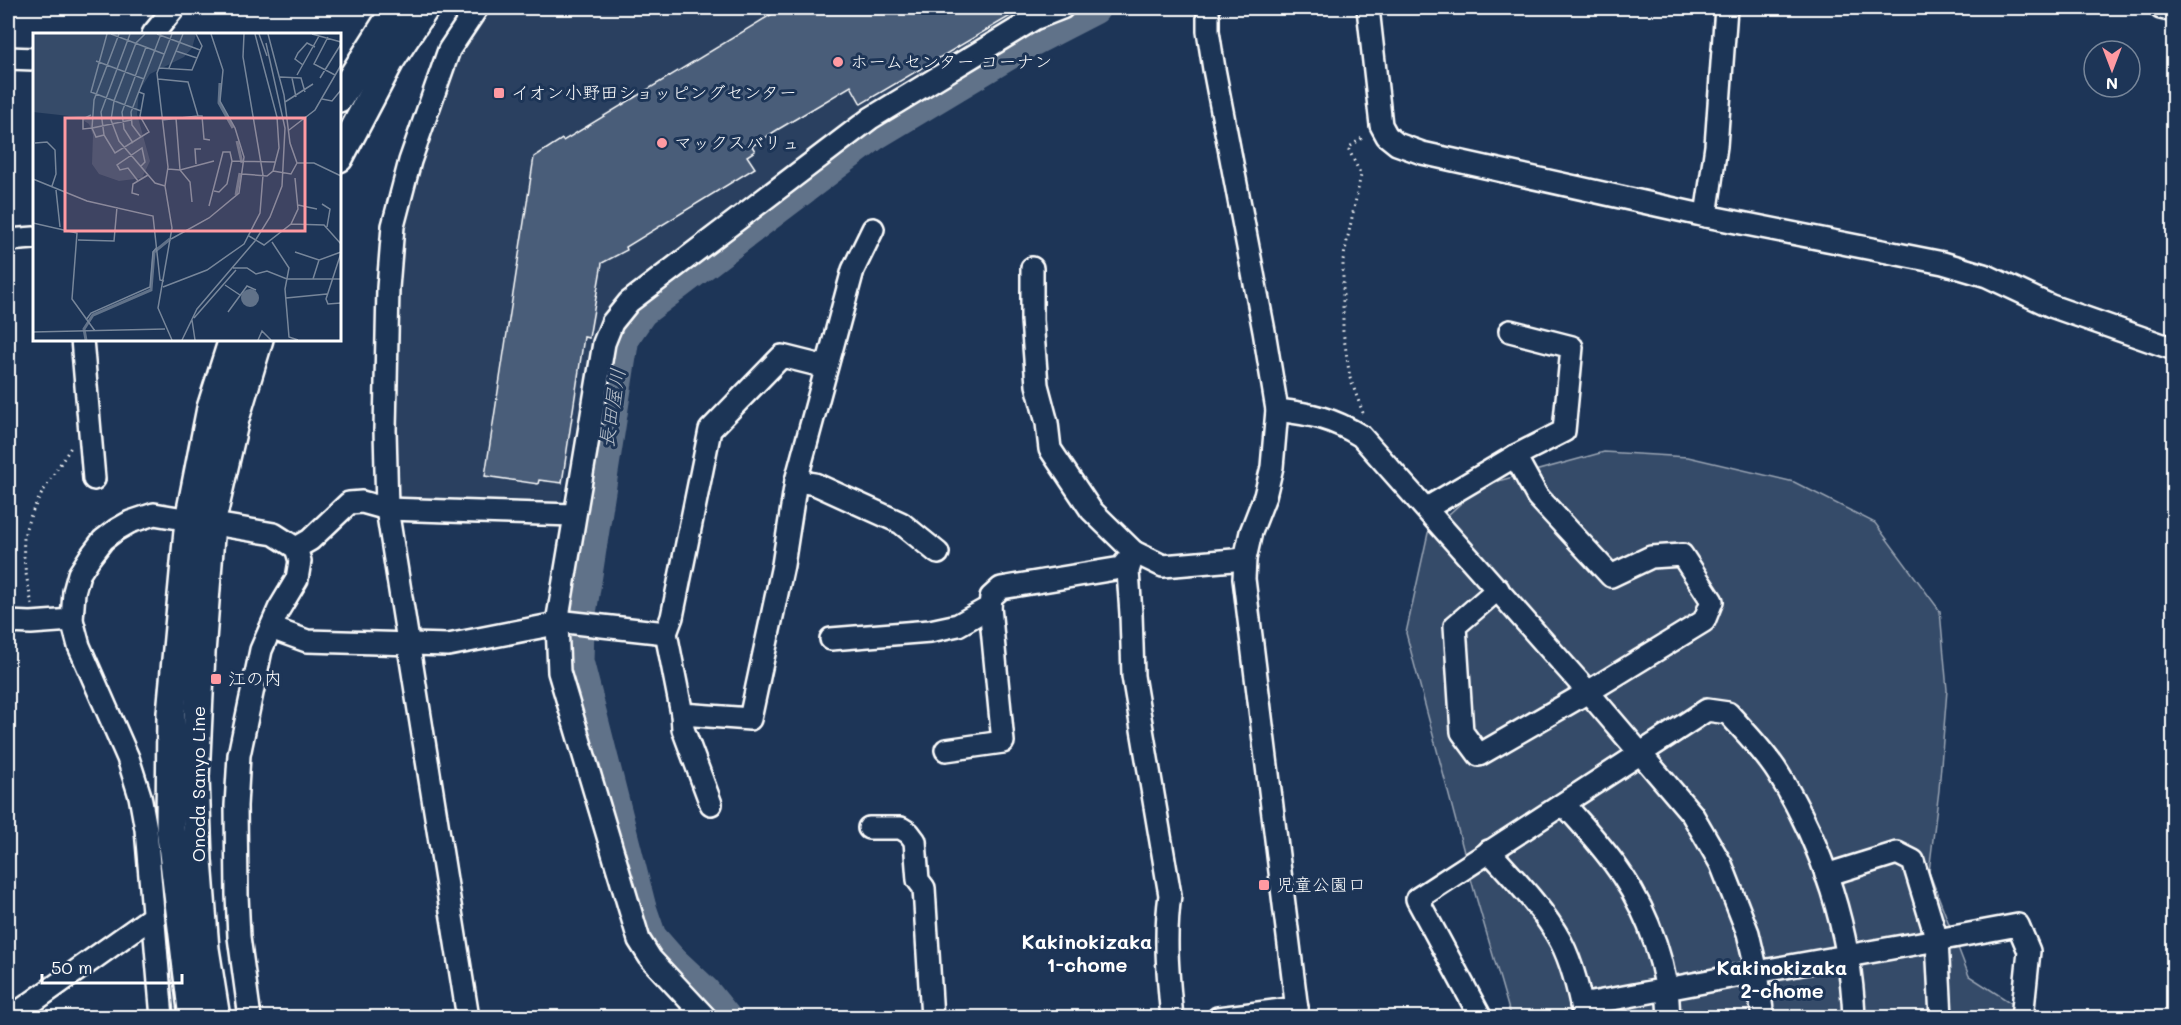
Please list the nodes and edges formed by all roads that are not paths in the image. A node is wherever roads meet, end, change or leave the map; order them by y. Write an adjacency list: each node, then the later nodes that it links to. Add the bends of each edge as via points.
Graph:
1 (174, 8): 11 (street)
2 (396, 8): 14 (main road)
3 (425, 8): 15 (main road, via 390,61)
4 (477, 8): 32 (street, via 449,50 410,160 393,226 385,430)
5 (1062, 8): 33 (street, via 1034,19 871,118 629,302 612,323 604,343)
6 (1208, 8): 27 (street, via 1214,69)
7 (1368, 8): 16 (street, via 1381,125 1397,144 1422,153)
8 (1726, 8): 16 (street, via 1716,146)
9 (2161, 8): 10 (street)
10 (2174, 11)
11 (154, 33)
12 (8, 58): 13 (street)
13 (33, 59)
14 (340, 96)
15 (340, 156)
16 (1706, 216): 25 (street, via 1943,263 1987,276 2051,306)
17 (873, 229): 26 (street, via 853,270)
18 (33, 238): 19 (street)
19 (8, 240)
20 (1032, 268): 36 (street, via 1037,385 1050,449 1091,510)
21 (1510, 331): 28 (street, via 1572,347 1564,431)
22 (82, 340): 29 (street)
23 (233, 340): 34 (main road, Onoda Sanyo Line, via 212,408)
24 (259, 340): 34 (main road, Onoda Sanyo Line)
25 (2174, 349)
26 (826, 367): 30 (street); 45 (street, via 782,356 710,430)
27 (1277, 410): 31 (street, via 1314,414 1341,423 1361,436); 38 (street, via 1272,467)
28 (1515, 456): 31 (street); 48 (street, via 1537,496 1611,576 1651,557 1682,555 1712,601 1704,621)
29 (94, 479)
30 (796, 481): 37 (street, via 815,484 901,523); 49 (street, via 783,565 750,719)
31 (1427, 508): 39 (street)
32 (387, 509): 33 (street); 35 (street, via 362,502 349,504 316,536); 47 (street)
33 (574, 515): 43 (street)
34 (200, 522): 35 (street, via 274,534); 41 (street, via 154,514 130,522 110,535 79,574); 66 (main road, Onoda Sanyo Line, via 171,713 170,828); 67 (main road, Onoda Sanyo Line, via 201,653 195,777 204,938)
35 (296, 548): 44 (street, via 300,561 297,579)
36 (1134, 552): 38 (street, via 1163,566); 40 (street, via 1121,568 1000,588 991,597); 72 (street, via 1128,571 1133,676 1170,895 1166,961)
37 (938, 553)
38 (1245, 559): 63 (street, via 1247,605)
39 (1498, 589): 48 (street); 48 (street, via 1455,626 1462,732 1479,755)
40 (990, 607): 46 (street, via 958,625 939,629); 50 (street, via 1003,742)
41 (72, 620): 42 (street); 57 (street, via 140,796)
42 (8, 622)
43 (562, 622): 45 (street); 47 (street, via 448,645); 70 (street, via 558,672 639,940 651,959)
44 (271, 628): 47 (street, via 307,641); 68 (street, via 261,650 245,716 237,786 237,905)
45 (666, 633): 49 (street)
46 (831, 639)
47 (407, 643): 69 (street)
48 (1588, 692): 51 (street)
49 (682, 714): 52 (street, via 683,729)
50 (946, 750)
51 (1642, 754): 53 (street); 56 (street, via 1707,710 1728,713 1778,772); 60 (street, via 1692,814 1721,864 1748,933)
52 (711, 804)
53 (1564, 804): 55 (street); 61 (street, via 1622,875 1649,928)
54 (869, 828): 71 (street, via 901,828 915,841 918,880 924,888)
55 (1489, 851): 62 (street, via 1527,894 1560,941 1570,962); 74 (street, via 1416,899)
56 (1826, 875): 58 (street, via 1897,853 1913,861); 59 (street)
57 (152, 917): 64 (street); 65 (street)
58 (1937, 940): 59 (street); 78 (street); 79 (street, via 2018,926 2030,951)
59 (1849, 956): 60 (street); 77 (street)
60 (1756, 972): 61 (street); 76 (street)
61 (1667, 989): 62 (street); 75 (street)
62 (1582, 1011)
63 (1298, 1013): 73 (street)
64 (10, 1017)
65 (162, 1017)
66 (193, 1017)
67 (216, 1017)
68 (250, 1017)
69 (468, 1017)
70 (706, 1017)
71 (932, 1017)
72 (1172, 1017)
73 (1218, 1017)
74 (1481, 1017)
75 (1669, 1017)
76 (1763, 1017)
77 (1854, 1017)
78 (1941, 1017)
79 (2022, 1017)

